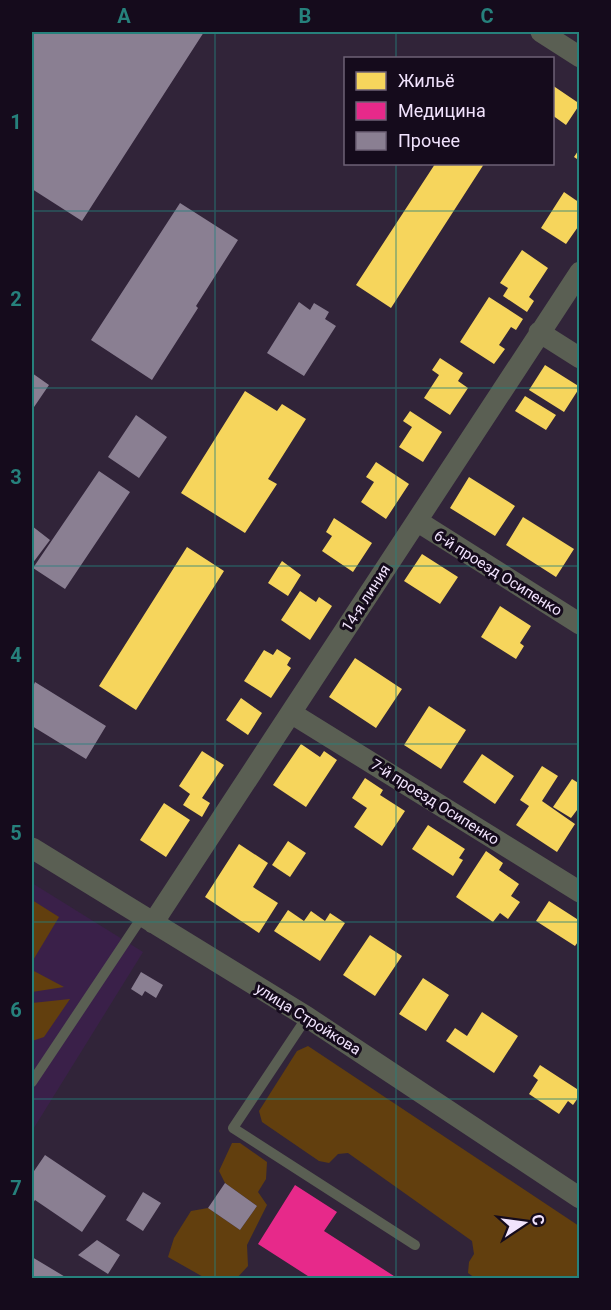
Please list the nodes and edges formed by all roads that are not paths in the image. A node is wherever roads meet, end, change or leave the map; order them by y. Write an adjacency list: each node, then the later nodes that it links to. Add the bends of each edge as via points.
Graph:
1 (541, 32): 2 (street)
2 (579, 57)
3 (579, 272): 4 (street, 14-я линия)
4 (539, 332): 5 (street); 6 (street, 14-я линия)
5 (579, 358)
6 (417, 521): 7 (street, 6-й проезд Осипенко); 8 (street, 14-я линия)
7 (579, 624)
8 (291, 713): 10 (street, 7-й проезд Осипенко); 11 (street, 14-я линия)
9 (32, 848): 11 (street, улица Стройкова)
10 (579, 892)
11 (147, 920): 12 (street, улица Стройкова); 13 (lane)
12 (307, 1017): 15 (street, улица Стройкова); 16 (lane, via 233,1128)
13 (36, 1065): 14 (lane)
14 (32, 1082)
15 (579, 1198)
16 (415, 1245)

